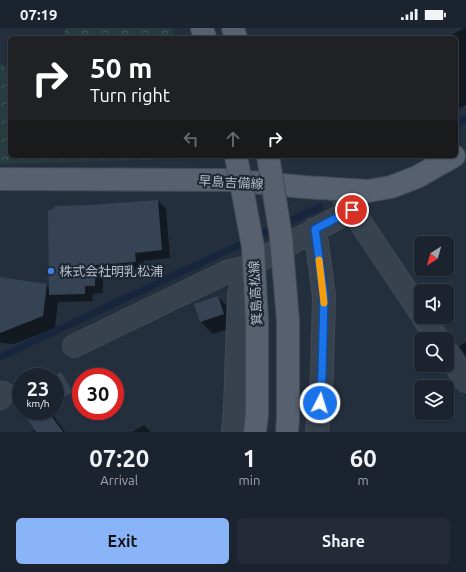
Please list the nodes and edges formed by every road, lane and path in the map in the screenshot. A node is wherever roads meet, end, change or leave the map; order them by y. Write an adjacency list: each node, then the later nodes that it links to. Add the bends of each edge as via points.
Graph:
1 (236, 158): 14 (main road, 箕島高松線, bridge, via 253,246 257,320)
2 (268, 158): 15 (main road, bridge, via 281,236 288,321)
3 (451, 158): 5 (main road, 早島吉備線, via 392,187 368,191)
4 (0, 179): 5 (main road, 早島吉備線, via 230,180)
5 (338, 189): 6 (street)
6 (352, 210): 7 (street); 9 (street)
7 (315, 229): 8 (street); 16 (street, via 324,296 322,374)
8 (247, 267): 10 (street, via 227,272); 13 (street, via 239,294)
9 (414, 303)
10 (74, 346)
11 (454, 363): 12 (street)
12 (466, 381)
13 (233, 432)
14 (255, 432)
15 (287, 432)
16 (317, 432)

